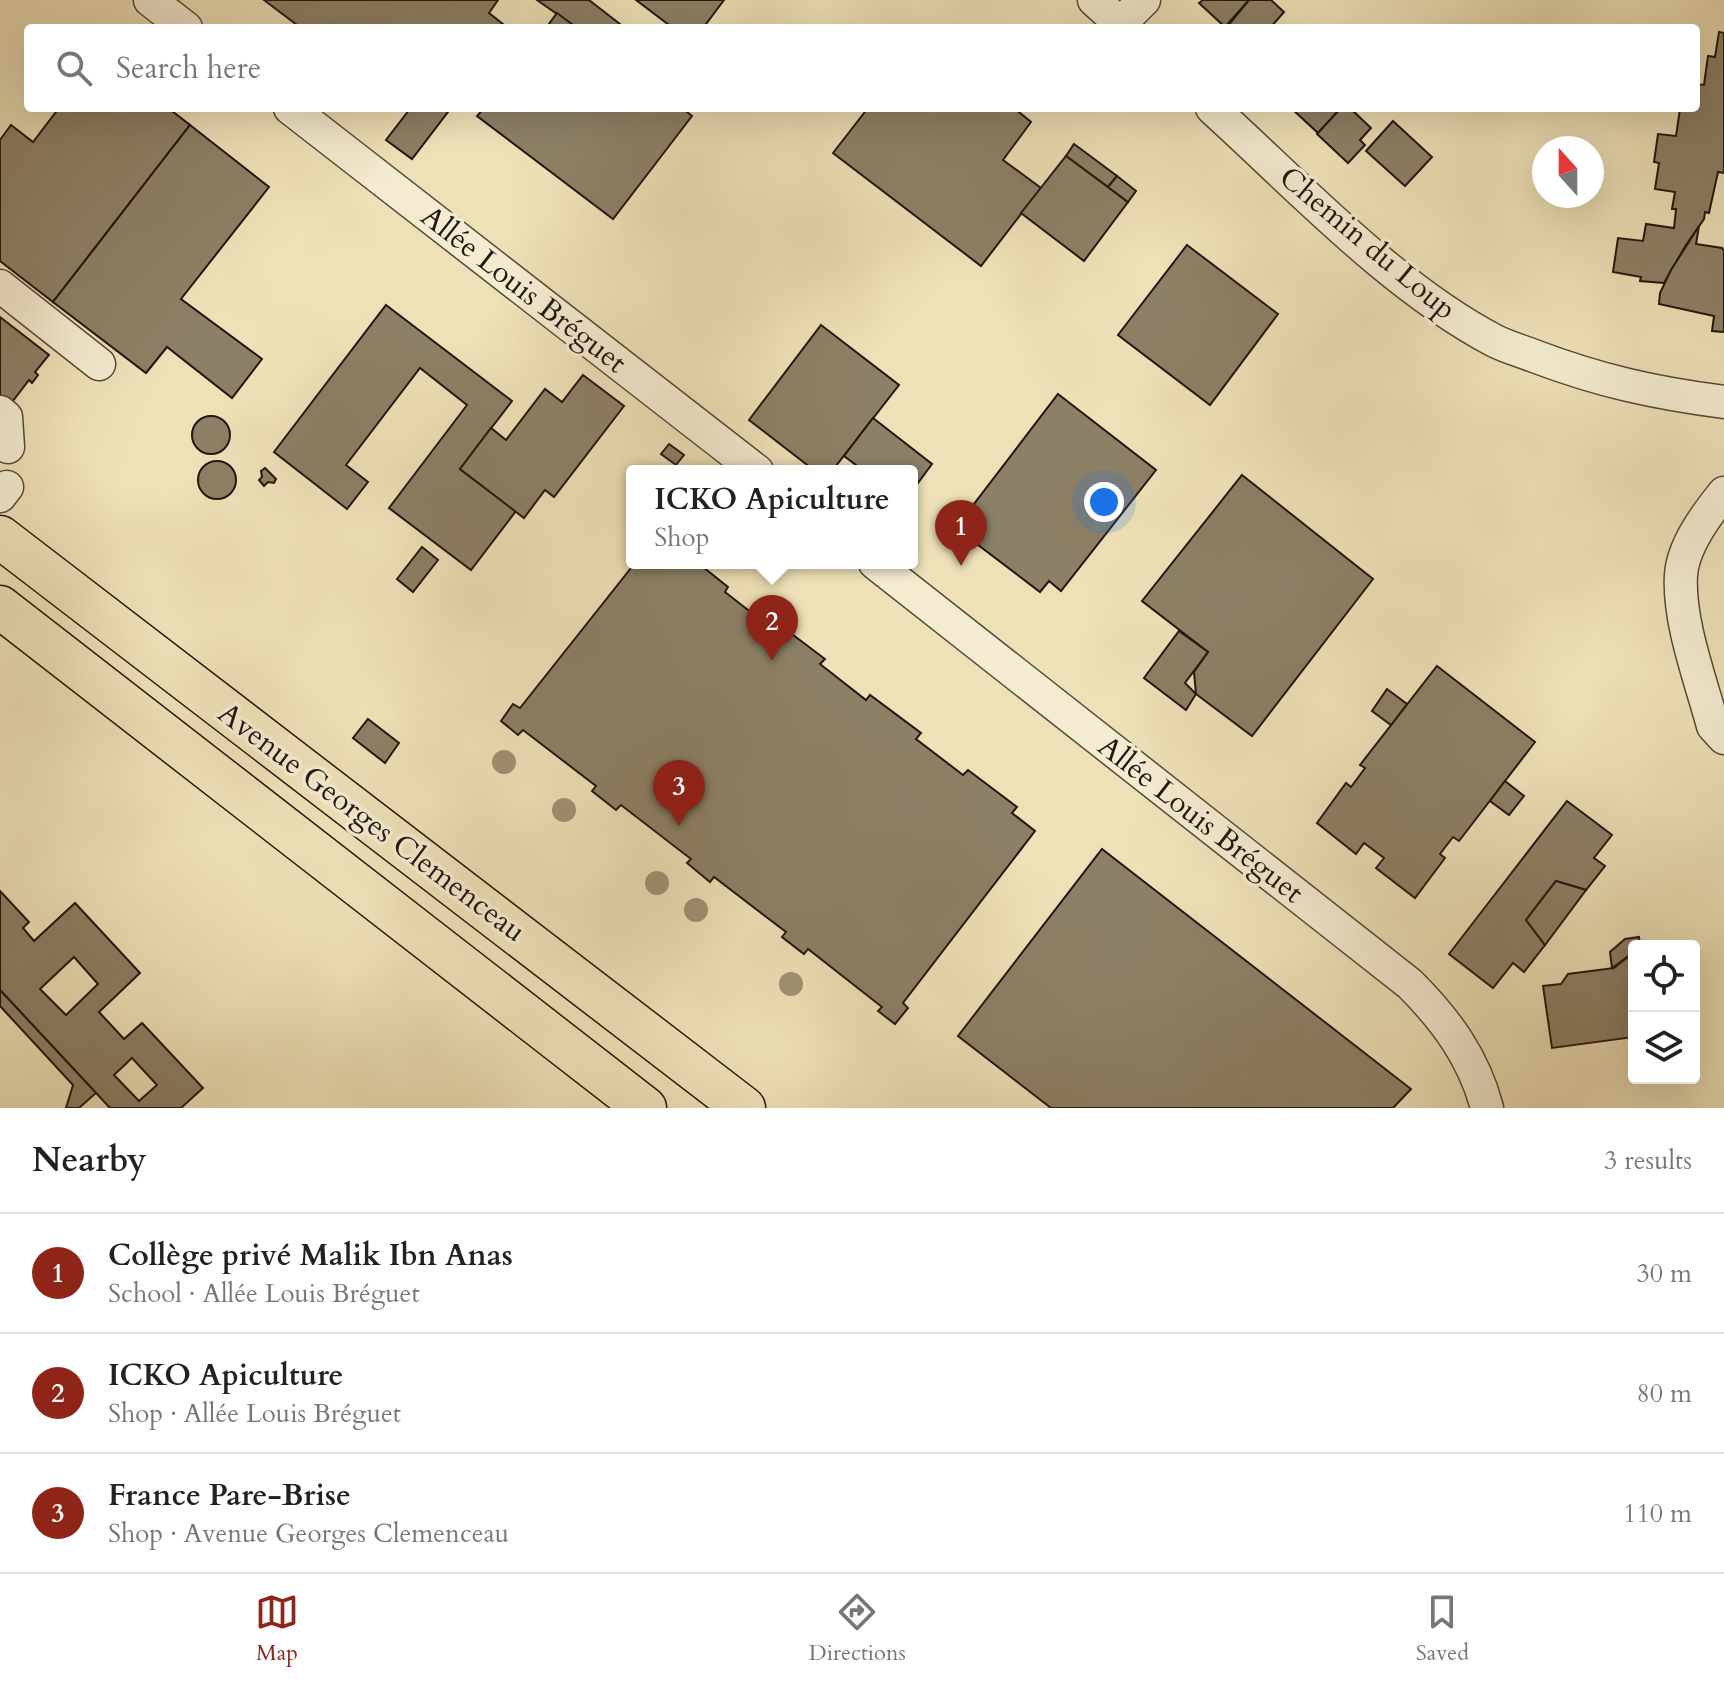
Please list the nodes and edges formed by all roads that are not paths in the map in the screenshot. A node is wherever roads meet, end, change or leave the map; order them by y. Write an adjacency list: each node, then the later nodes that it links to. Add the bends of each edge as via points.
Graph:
1 (150, 0): 4 (street)
2 (1094, 0): 5 (street)
3 (1144, 0): 6 (street)
4 (181, 24)
5 (1120, 24)
6 (1124, 24)
7 (295, 112): 14 (street, Allée Louis Bréguet)
8 (1216, 112): 11 (street, Chemin du Loup, via 1425,298 1496,342 1649,392)
9 (7, 293): 10 (street)
10 (99, 364)
11 (1724, 402)
12 (0, 412): 13 (street, via 6,417)
13 (8, 447)
14 (749, 465)
15 (1724, 493): 19 (street, via 1691,543 1681,573 1686,628 1713,726)
16 (0, 537): 21 (main road, Avenue Georges Clemenceau)
17 (883, 569): 22 (street, Allée Louis Bréguet, via 1410,984 1444,1019 1469,1059)
18 (0, 607): 20 (main road, Avenue Georges Clemenceau)
19 (1724, 738)
20 (645, 1108)
21 (744, 1108)
22 (1487, 1108)

